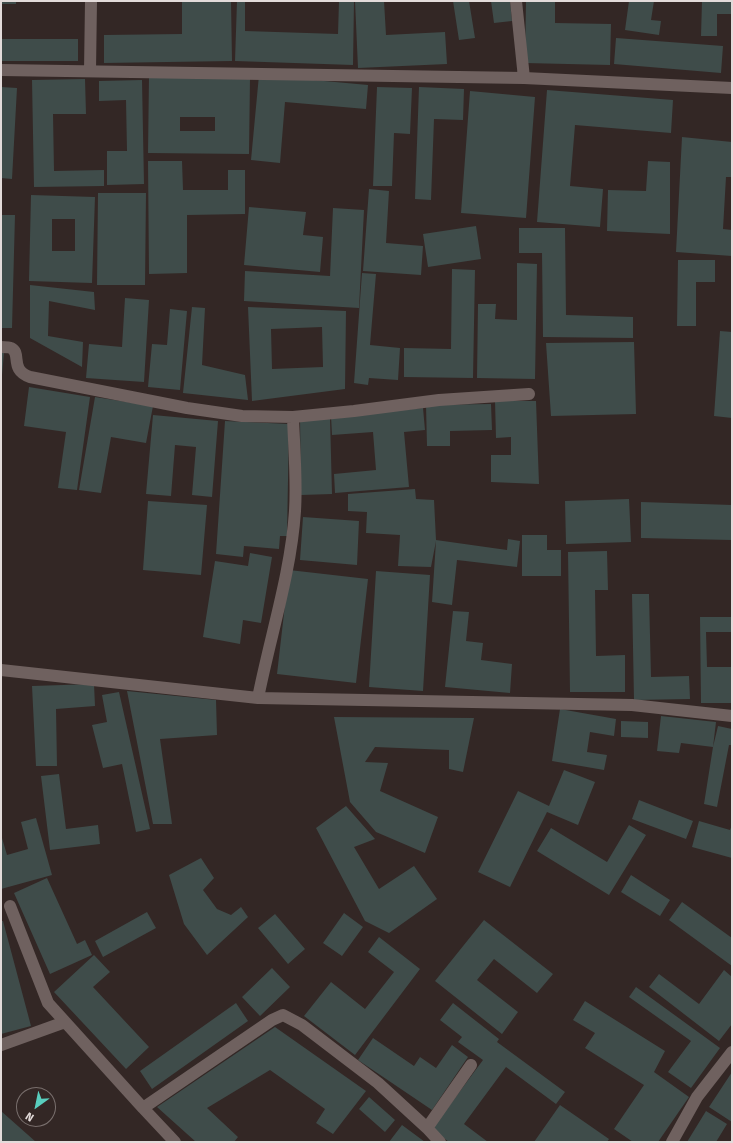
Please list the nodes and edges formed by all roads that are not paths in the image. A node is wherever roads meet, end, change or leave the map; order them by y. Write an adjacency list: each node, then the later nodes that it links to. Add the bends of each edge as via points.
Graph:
1 (91, 1): 4 (street)
2 (516, 1): 5 (street)
3 (1, 70): 4 (street)
4 (90, 71): 5 (street)
5 (524, 78): 6 (street)
6 (732, 88)
7 (1, 347): 9 (street, via 13,349 18,370 30,377 194,409 242,416)
8 (529, 394): 9 (street, via 438,400)
9 (293, 417): 11 (street, via 295,511 279,609)
10 (1, 670): 11 (street)
11 (258, 698): 12 (street, via 632,705)
12 (732, 716)
13 (10, 906): 14 (street, via 48,1003)
14 (65, 1022): 15 (street); 18 (street)
15 (1, 1045)
16 (732, 1052): 22 (street, via 697,1097)
17 (471, 1065): 19 (street)
18 (143, 1108): 19 (street, via 283,1015 302,1025 378,1083); 20 (street)
19 (427, 1128): 21 (street)
20 (175, 1142)
21 (440, 1142)
22 (672, 1142)

